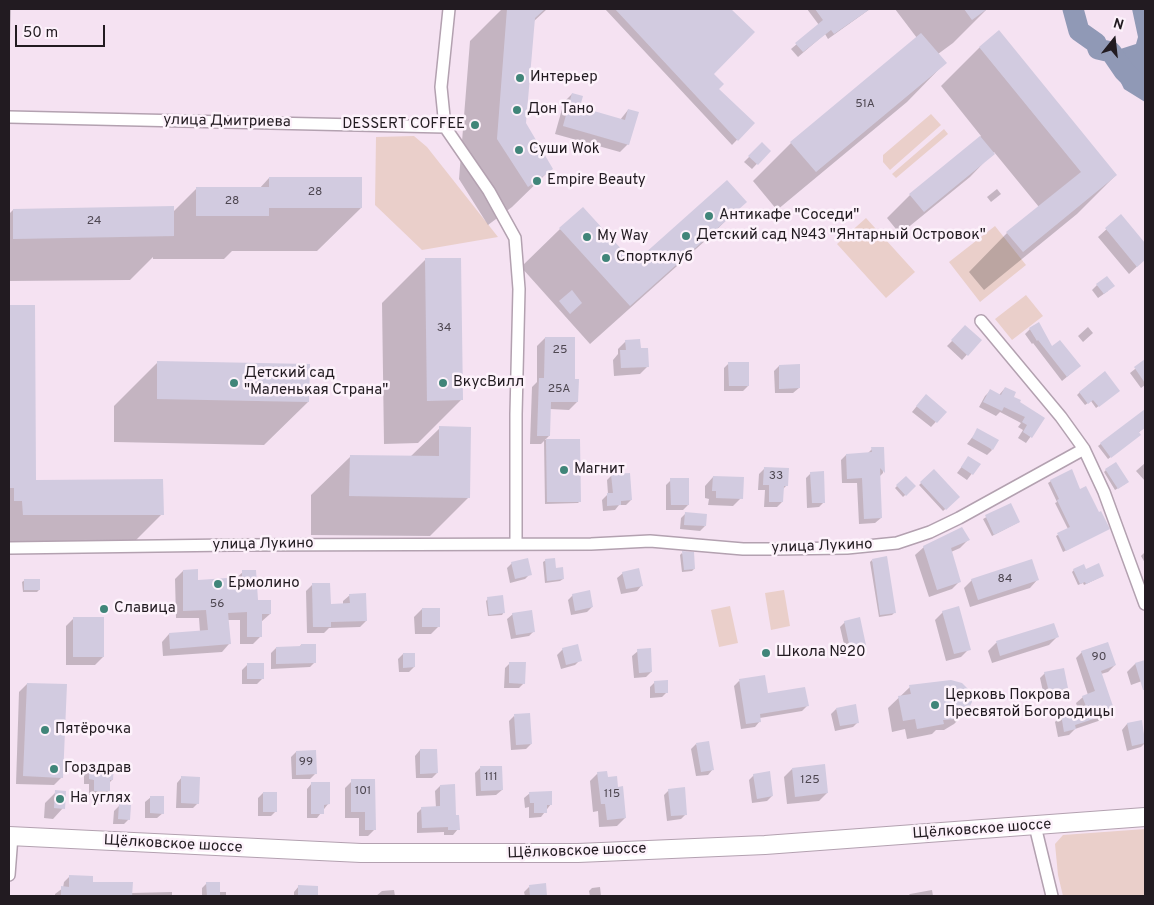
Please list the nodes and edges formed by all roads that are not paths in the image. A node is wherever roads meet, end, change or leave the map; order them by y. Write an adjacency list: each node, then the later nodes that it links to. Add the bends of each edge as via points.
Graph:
1 (449, 9): 3 (street, via 441,87)
2 (9, 117): 3 (street, улица Дмитриева)
3 (445, 127): 6 (street, via 489,191 515,238 519,289)
4 (981, 321): 5 (street)
5 (1084, 449): 6 (street, улица Лукино, via 959,518 897,543 847,548 743,549 650,541); 8 (street, via 1104,492)
6 (516, 543): 7 (street, улица Лукино)
7 (9, 548)
8 (1145, 604)
9 (1145, 817): 10 (main road, Щёлковское шоссе)
10 (1035, 826): 11 (main road, Щёлковское шоссе, via 765,845 578,853 347,853); 13 (street)
11 (10, 836): 12 (street)
12 (9, 875)
13 (1052, 896)

